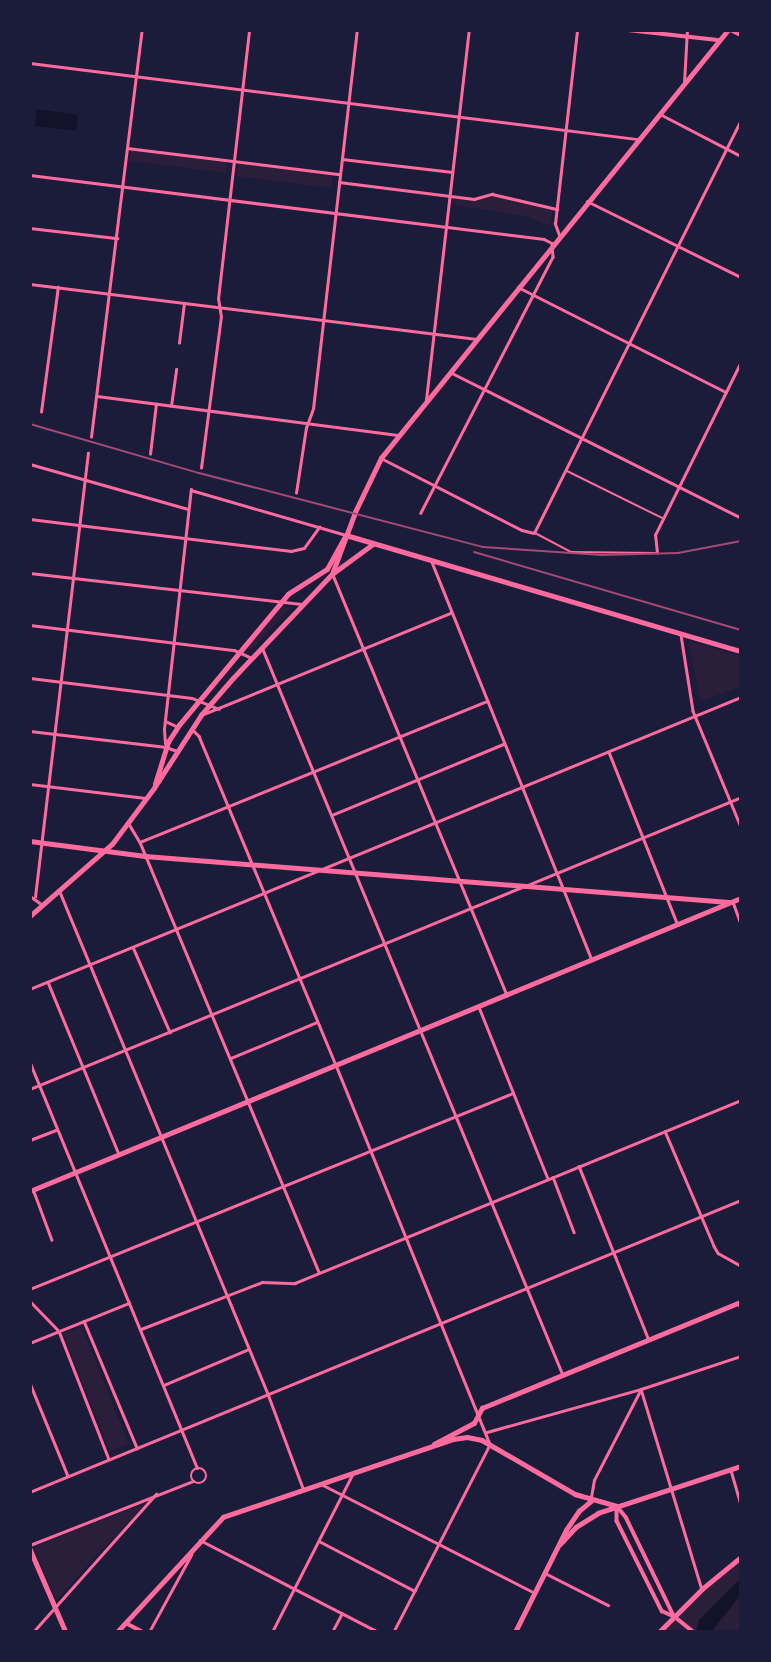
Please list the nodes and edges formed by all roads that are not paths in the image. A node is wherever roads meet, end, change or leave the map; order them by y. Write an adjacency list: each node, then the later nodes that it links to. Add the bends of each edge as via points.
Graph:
1 (30, 30): 10 (street)
2 (142, 30): 15 (street)
3 (249, 30): 17 (street)
4 (357, 30): 18 (street)
5 (469, 30): 20 (street)
6 (577, 30): 22 (street)
7 (628, 30): 12 (street)
8 (687, 30): 12 (street)
9 (730, 30): 11 (street); 13 (main road)
10 (30, 35)
11 (741, 35)
12 (687, 36): 13 (street); 16 (street)
13 (719, 40): 16 (main road)
14 (30, 63): 15 (street)
15 (136, 76): 17 (street); 24 (street)
16 (684, 83): 19 (main road)
17 (242, 90): 18 (street); 28 (street)
18 (348, 103): 20 (street); 27 (street)
19 (659, 114): 23 (main road); 25 (street)
20 (458, 117): 22 (street); 29 (street)
21 (741, 120): 25 (street)
22 (565, 130): 23 (street); 37 (street)
23 (637, 139): 36 (main road)
24 (127, 148): 28 (street); 33 (street)
25 (727, 149): 26 (street); 44 (street)
26 (741, 156)
27 (342, 159): 29 (street); 30 (street)
28 (234, 162): 30 (street); 35 (street)
29 (452, 172): 34 (street)
30 (340, 174): 32 (street)
31 (30, 175): 33 (street)
32 (339, 183): 34 (street); 38 (street)
33 (123, 187): 35 (street); 42 (street)
34 (449, 195): 37 (street, via 474,199 492,194); 39 (street)
35 (229, 200): 38 (street); 52 (street)
36 (587, 201): 41 (main road); 44 (street)
37 (557, 209): 41 (street)
38 (335, 214): 39 (street); 53 (street)
39 (445, 227): 43 (street); 54 (street)
40 (30, 229): 42 (street)
41 (559, 235): 43 (main road)
42 (117, 238): 49 (street)
43 (552, 243): 48 (main road); 50 (street, via 553,257)
44 (677, 245): 45 (street); 57 (street)
45 (741, 277)
46 (30, 284): 47 (street)
47 (58, 287): 49 (street); 68 (street)
48 (518, 287): 50 (street); 55 (main road)
49 (110, 294): 51 (street); 63 (street)
50 (533, 296): 57 (street); 61 (street)
51 (184, 303): 52 (street); 56 (street)
52 (219, 307): 53 (street); 67 (street)
53 (323, 320): 54 (street); 69 (street, via 313,410)
54 (432, 334): 55 (street); 64 (street)
55 (477, 339): 60 (main road)
56 (179, 343)
57 (629, 343): 62 (street); 72 (street)
58 (741, 362): 62 (street)
59 (176, 369): 66 (street)
60 (450, 372): 61 (street); 64 (main road)
61 (486, 388): 72 (street); 80 (street)
62 (726, 392): 81 (street)
63 (97, 396): 65 (street); 71 (street)
64 (426, 403): 70 (main road)
65 (156, 404): 66 (street); 74 (street)
66 (171, 406): 67 (street)
67 (209, 410): 69 (street); 77 (street)
68 (41, 412)
69 (307, 422): 70 (street); 82 (street)
70 (399, 435): 75 (main road)
71 (91, 437)
72 (583, 438): 78 (street); 81 (street)
73 (88, 453): 79 (street)
74 (150, 454)
75 (381, 458): 80 (street); 91 (main road)
76 (30, 464): 79 (street)
77 (201, 468)
78 (566, 470): 87 (lane); 90 (street)
79 (84, 480): 83 (street); 88 (street)
80 (435, 486): 84 (street); 90 (street)
81 (678, 487): 85 (street); 87 (street)
82 (296, 493)
83 (188, 509): 89 (street, via 191,490); 92 (street)
84 (421, 513)
85 (741, 518)
86 (30, 519): 88 (street)
87 (663, 519): 94 (street, via 655,535)
88 (78, 525): 92 (street); 98 (street)
89 (319, 527): 91 (street); 92 (street, via 298,551)
90 (534, 533): 94 (lane, via 571,552)
91 (346, 536): 93 (main road); 97 (main road); 100 (main road, via 327,569 297,586)
92 (185, 538): 99 (street)
93 (373, 544): 95 (main road); 97 (main road)
94 (657, 553)
95 (432, 562): 102 (street); 105 (main road)
96 (30, 573): 98 (street)
97 (332, 574): 101 (main road); 108 (street)
98 (73, 578): 99 (street); 104 (street)
99 (180, 591): 100 (street); 106 (street)
100 (280, 603): 101 (street); 109 (main road)
101 (302, 604): 107 (main road)
102 (450, 613): 108 (street); 118 (street)
103 (30, 625): 104 (street)
104 (67, 630): 106 (street); 113 (street)
105 (681, 634): 110 (main road); 122 (street)
106 (174, 642): 109 (street); 115 (street)
107 (262, 647): 111 (main road); 114 (street)
108 (366, 649): 114 (street); 128 (street)
109 (241, 651): 111 (street); 117 (main road)
110 (741, 651)
111 (252, 657): 119 (main road)
112 (30, 678): 113 (street)
113 (61, 682): 115 (street); 127 (street)
114 (278, 685): 120 (street); 133 (street)
115 (168, 695): 117 (street); 123 (street)
116 (741, 697): 122 (street)
117 (199, 701): 119 (street); 124 (main road)
118 (487, 701): 128 (street); 129 (street)
119 (209, 706): 120 (street); 121 (main road)
120 (220, 709): 121 (street)
121 (201, 715): 125 (main road)
122 (695, 716): 132 (street); 141 (street)
123 (164, 721): 124 (street); 130 (street)
124 (180, 725): 130 (main road)
125 (192, 729): 131 (main road); 142 (street)
126 (30, 731): 127 (street)
127 (55, 734): 130 (street); 136 (street)
128 (400, 736): 133 (street); 134 (street)
129 (505, 744): 134 (street); 137 (street)
130 (166, 747): 131 (street); 138 (main road)
131 (177, 751): 138 (main road)
132 (609, 752): 137 (street); 147 (street)
133 (314, 771): 142 (street); 143 (street)
134 (417, 778): 143 (street); 144 (street)
135 (30, 784): 136 (street)
136 (48, 786): 140 (street); 150 (street)
137 (522, 787): 144 (street); 157 (street)
138 (154, 788): 140 (main road)
139 (741, 797): 141 (street)
140 (147, 799): 145 (main road)
141 (730, 801): 146 (street); 147 (street)
142 (228, 806): 149 (street); 154 (street)
143 (332, 815): 153 (street)
144 (435, 822): 153 (street); 158 (street)
145 (129, 824): 149 (street); 151 (main road)
146 (741, 827)
147 (643, 838): 157 (street); 165 (street)
148 (30, 841): 150 (main road)
149 (140, 842): 152 (street)
150 (41, 843): 151 (main road); 164 (street)
151 (106, 851): 152 (main road); 160 (main road)
152 (145, 856): 154 (main road); 173 (street)
153 (349, 857): 155 (street); 156 (street)
154 (252, 865): 155 (main road); 162 (street)
155 (317, 870): 156 (main road); 162 (street)
156 (355, 873): 158 (main road); 174 (street)
157 (558, 873): 159 (street); 161 (street)
158 (460, 881): 159 (main road); 169 (street)
159 (522, 887): 161 (main road); 169 (street)
160 (60, 890): 168 (main road); 177 (street)
161 (565, 890): 165 (main road); 176 (street)
162 (263, 892): 173 (street); 178 (street)
163 (30, 896): 164 (street)
164 (35, 897): 168 (street)
165 (668, 898): 167 (main road); 172 (street)
166 (741, 898): 167 (main road)
167 (733, 902): 171 (street); 172 (main road)
168 (43, 905): 170 (main road)
169 (471, 907): 174 (street); 181 (street)
170 (30, 916)
171 (741, 924)
172 (678, 925): 176 (main road)
173 (177, 928): 175 (street); 183 (street)
174 (384, 944): 178 (street); 185 (street)
175 (133, 947): 177 (street); 186 (street)
176 (592, 960): 181 (main road)
177 (91, 964): 179 (street); 187 (street)
178 (299, 978): 183 (street); 184 (street)
179 (48, 981): 180 (street); 191 (street)
180 (30, 989)
181 (507, 996): 182 (main road)
182 (479, 1007): 185 (main road); 194 (street)
183 (213, 1015): 186 (street); 188 (street)
184 (317, 1022): 188 (street); 190 (street)
185 (421, 1030): 190 (main road); 197 (street)
186 (170, 1032): 187 (street)
187 (126, 1050): 191 (street); 200 (street)
188 (231, 1058): 196 (street)
189 (30, 1062): 192 (street)
190 (336, 1065): 196 (main road); 202 (street)
191 (84, 1068): 192 (street); 203 (street)
192 (39, 1085): 193 (street); 198 (street)
193 (30, 1089)
194 (513, 1093): 197 (street); 206 (street)
195 (741, 1100): 199 (street)
196 (249, 1101): 200 (main road); 207 (street)
197 (457, 1116): 202 (street); 210 (street)
198 (57, 1129): 201 (street); 205 (street)
199 (665, 1131): 204 (street); 211 (street)
200 (163, 1136): 203 (main road); 212 (street)
201 (30, 1140)
202 (371, 1152): 207 (street); 214 (street)
203 (119, 1154): 205 (main road)
204 (579, 1166): 206 (street); 216 (street)
205 (75, 1172): 208 (main road); 217 (street)
206 (550, 1178): 210 (street); 213 (street)
207 (284, 1187): 212 (street); 219 (street)
208 (32, 1190): 215 (street)
209 (741, 1200): 211 (street)
210 (491, 1202): 214 (street); 220 (street)
211 (700, 1217): 216 (street); 218 (street, via 718,1253)
212 (196, 1223): 217 (street); 222 (street)
213 (574, 1231)
214 (405, 1237): 219 (street); 228 (street)
215 (52, 1240)
216 (613, 1253): 220 (street); 231 (street)
217 (111, 1257): 221 (street); 224 (street)
218 (741, 1266)
219 (320, 1273): 222 (street, via 295,1283 266,1281)
220 (527, 1288): 228 (street); 235 (street)
221 (30, 1290)
222 (227, 1294): 229 (street); 233 (street)
223 (30, 1301): 230 (street)
224 (129, 1303): 227 (street); 229 (street)
225 (740, 1303): 226 (street); 231 (main road)
226 (741, 1310)
227 (84, 1321): 230 (street); 245 (street)
228 (441, 1324): 239 (street); 240 (street)
229 (141, 1329): 237 (street)
230 (59, 1331): 232 (street); 246 (street)
231 (648, 1338): 235 (main road)
232 (30, 1343)
233 (249, 1349): 237 (street); 239 (street)
234 (741, 1356): 238 (street)
235 (563, 1375): 240 (main road)
236 (30, 1383): 251 (street)
237 (164, 1385): 241 (street)
238 (642, 1390): 242 (street); 255 (street); 260 (street, via 594,1480)
239 (268, 1394): 241 (street); 254 (street)
240 (479, 1412): 242 (street); 244 (main road, via 474,1423)
241 (181, 1430): 245 (street); 248 (street)
242 (487, 1432): 243 (street)
243 (490, 1445): 244 (main road, via 462,1437); 258 (main road); 266 (street)
244 (431, 1446): 250 (main road)
245 (137, 1448): 246 (street)
246 (109, 1459): 251 (street)
247 (741, 1466): 249 (main road)
248 (197, 1468): 252 (street, via 191,1474); 252 (street, via 206,1471 207,1478 199,1484)
249 (730, 1470): 255 (main road); 262 (street)
250 (354, 1471): 253 (main road); 259 (street)
251 (68, 1476): 256 (street)
252 (193, 1481): 257 (street)
253 (319, 1483): 254 (main road); 259 (street)
254 (303, 1488): 264 (main road, via 228,1514)
255 (672, 1489): 261 (main road); 273 (street)
256 (30, 1492)
257 (156, 1494): 269 (street); 277 (street)
258 (575, 1494): 260 (main road); 263 (main road)
259 (343, 1495): 265 (street); 266 (street)
260 (592, 1501): 261 (main road); 263 (main road)
261 (617, 1506): 267 (main road, via 586,1520); 279 (street); 279 (street, via 617,1521 662,1611)
262 (741, 1506)
263 (579, 1511): 267 (main road)
264 (200, 1540): 268 (main road); 272 (street)
265 (319, 1541): 272 (street); 274 (street)
266 (440, 1543): 274 (street); 275 (street)
267 (560, 1544): 271 (main road)
268 (196, 1545): 280 (main road); 285 (street)
269 (30, 1547): 277 (main road)
270 (741, 1557): 273 (main road)
271 (545, 1573): 275 (main road); 276 (street)
272 (294, 1589): 278 (street); 286 (street)
273 (702, 1589): 279 (main road)
274 (415, 1591): 289 (street)
275 (535, 1593): 290 (main road)
276 (608, 1605)
277 (55, 1609): 281 (street); 282 (main road)
278 (342, 1614): 287 (street); 288 (street)
279 (676, 1618): 291 (main road); 292 (street)
280 (126, 1623): 283 (main road); 284 (street)
281 (33, 1632)
282 (66, 1632)
283 (117, 1632)
284 (143, 1632)
285 (149, 1632)
286 (272, 1632)
287 (332, 1632)
288 (378, 1632)
289 (394, 1632)
290 (515, 1632)
291 (659, 1632)
292 (694, 1632)

